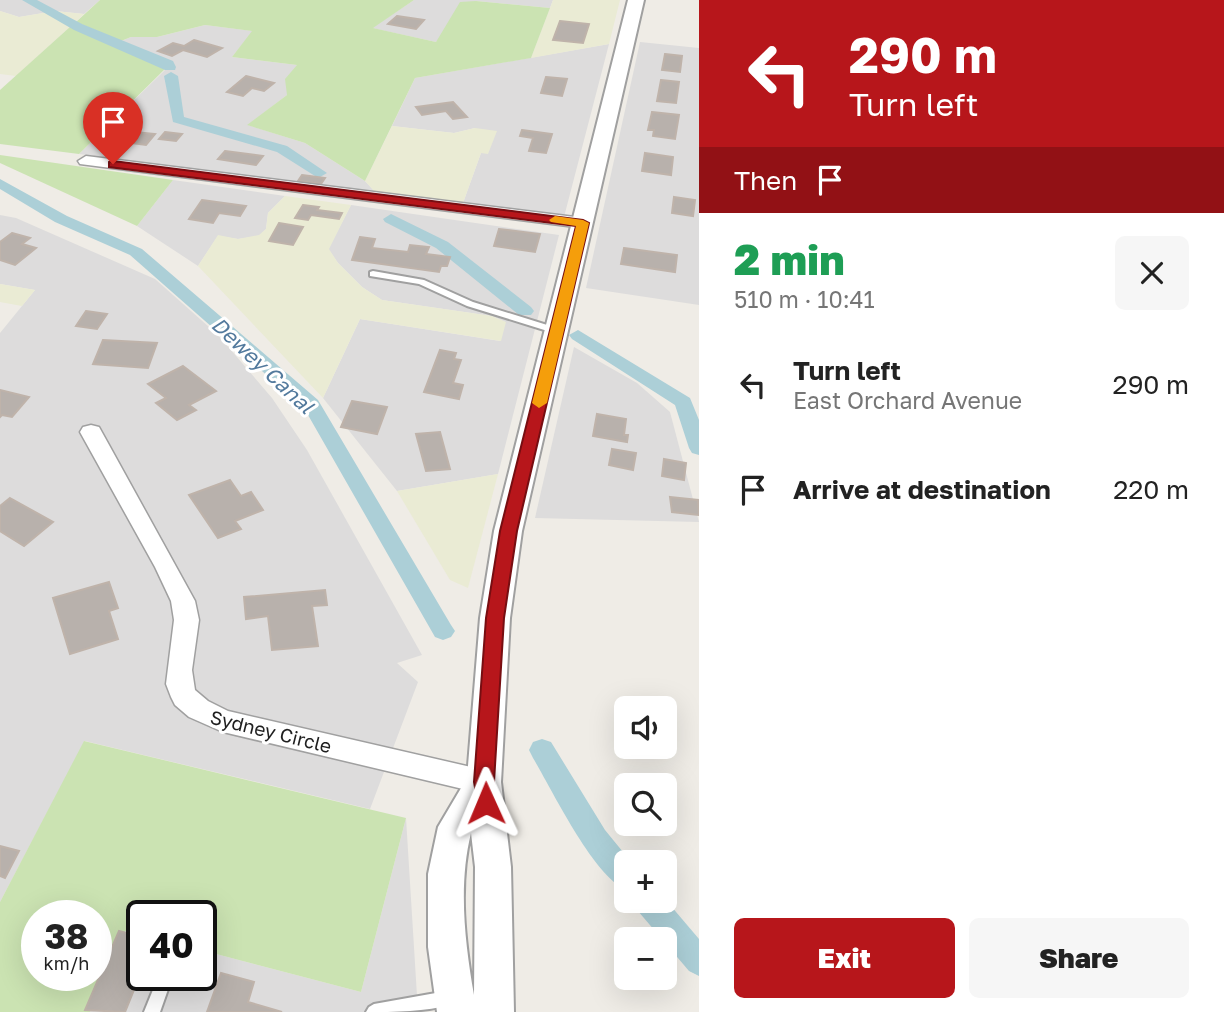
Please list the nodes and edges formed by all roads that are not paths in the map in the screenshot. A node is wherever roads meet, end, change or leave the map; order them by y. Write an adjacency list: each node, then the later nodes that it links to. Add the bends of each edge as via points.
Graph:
1 (636, 0): 3 (street)
2 (86, 161): 3 (street)
3 (583, 223): 5 (street)
4 (373, 274): 5 (lane, via 421,282 470,304)
5 (557, 331): 7 (street, via 508,531 495,618)
6 (91, 432): 7 (street, Sydney Circle, via 184,605 177,680 184,698 223,722)
7 (484, 782): 9 (street, via 453,833 447,873 447,932); 12 (street, via 493,867)
8 (160, 991): 10 (lane)
9 (455, 1005): 11 (lane)
10 (152, 1012)
11 (374, 1012)
12 (494, 1012)

